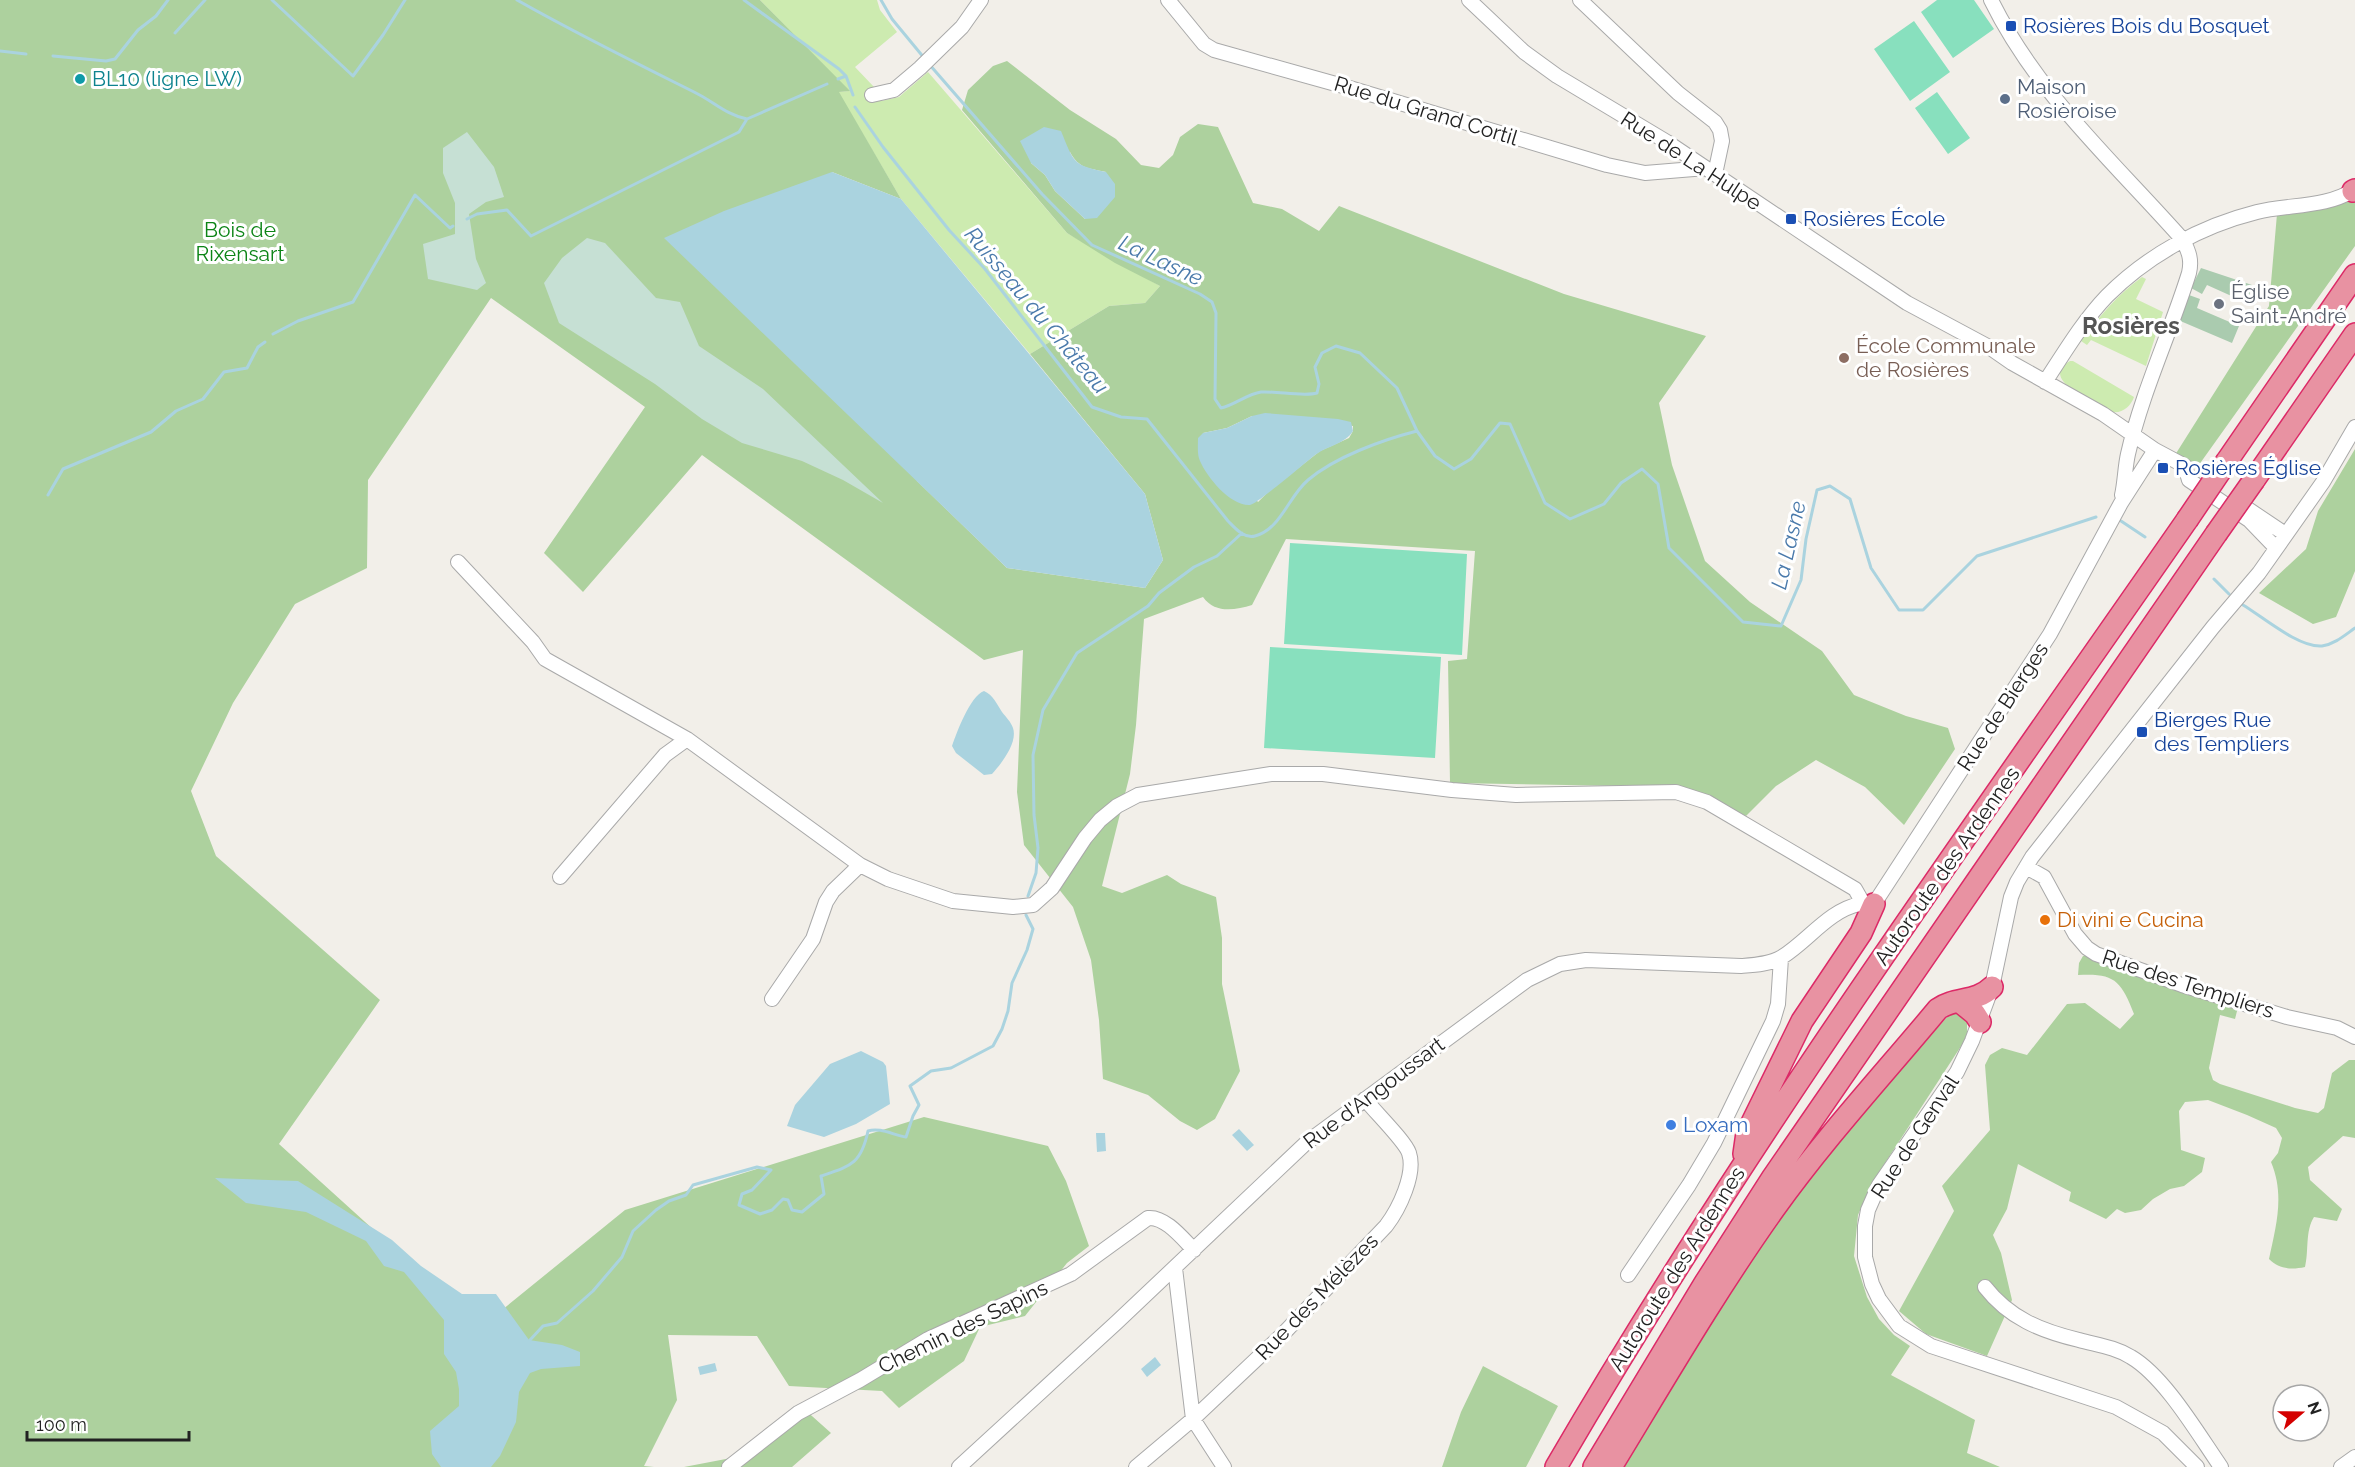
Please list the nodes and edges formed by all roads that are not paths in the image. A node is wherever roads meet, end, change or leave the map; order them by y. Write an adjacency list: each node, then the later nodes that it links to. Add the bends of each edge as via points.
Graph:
1 (981, 0): 6 (street, via 962,27 920,68 894,90)
2 (1168, 0): 7 (street, Rue du Grand Cortil, via 1204,44 1214,50 1607,165 1645,173)
3 (1469, 0): 7 (street, Rue de La Hulpe, via 1535,61)
4 (1580, 0): 7 (street, via 1678,93 1715,122 1722,141)
5 (1991, 0): 9 (street, via 2049,93)
6 (872, 96)
7 (1710, 171): 12 (street, Rue de La Hulpe, via 1907,303)
8 (2354, 190): 9 (street, via 2310,205 2240,216)
9 (2183, 240): 12 (street, via 2142,266 2106,297); 14 (street, Rue de Bierges, via 2190,254 2189,273)
10 (2355, 276): 33 (highway, Autoroute des Ardennes, bridge)
11 (2355, 334): 45 (highway, Autoroute des Ardennes, bridge, via 1773,1178)
12 (2044, 382): 14 (street, Rue de La Hulpe)
13 (2355, 427): 18 (street, Rue de Genval)
14 (2134, 434): 15 (street, Rue de La Hulpe); 17 (street, Rue de Bierges)
15 (2155, 450): 16 (street, Rue de La Hulpe); 17 (street, Rue de Bierges)
16 (2185, 466): 18 (street); 19 (street, Rue de La Hulpe, via 2189,480 2249,520)
17 (2121, 503): 25 (street, Rue de Bierges, via 2050,634)
18 (2286, 534): 19 (street, Rue de Genval)
19 (2276, 548): 23 (street, Rue de Genval)
20 (458, 562): 21 (street, via 543,657)
21 (687, 739): 22 (street); 24 (street, via 665,755)
22 (860, 865): 25 (street, via 953,901 1033,905 1052,888 1100,820 1138,795 1271,774 1323,774 1516,795 1676,792 1707,802 1855,889); 28 (street, via 833,891 813,939)
23 (2026, 867): 27 (street, Rue de Genval, via 2011,897); 31 (street, Rue des Templiers, via 2044,877 2075,934 2100,957 2182,986)
24 (560, 877)
25 (1868, 904): 26 (street, Rue d'Angoussart, via 1847,909 1830,919); 33 (highway, via 1861,933 1784,1055 1747,1133)
26 (1781, 958): 32 (street, Rue d'Angoussart, via 1741,966 1600,959 1560,964 1527,980); 36 (street, via 1773,1021 1722,1127 1689,1185)
27 (1992, 987): 29 (highway, via 1975,998); 30 (street, Rue de Genval)
28 (772, 999)
29 (1959, 1001): 30 (highway); 46 (highway, via 1950,1001 1938,1009 1774,1209 1719,1289)
30 (1980, 1022): 47 (street, Rue de Genval, via 1957,1072 1879,1185 1868,1210 1865,1257 1879,1299 1899,1326 1931,1346 2116,1407 2163,1433)
31 (2355, 1036)
32 (1365, 1099): 34 (street, Rue d'Angoussart, via 1306,1143); 38 (street, Rue des Mélèzes, via 1408,1150 1407,1187 1394,1214 1299,1319)
33 (1743, 1164): 44 (highway, Autoroute des Ardennes)
34 (1194, 1250): 35 (street, Rue d'Angoussart); 40 (street, Chemin des Sapins, via 1164,1222 1148,1218 1054,1283 928,1340 798,1413)
35 (1174, 1268): 38 (street); 41 (street, Rue d'Angoussart)
36 (1628, 1275)
37 (1985, 1287): 48 (street, via 2002,1307 2030,1325 2101,1344 2142,1363)
38 (1193, 1419): 42 (street, Rue des Mélèzes); 43 (street)
39 (2355, 1457): 49 (street)
40 (729, 1467)
41 (959, 1467)
42 (1136, 1467)
43 (1224, 1467)
44 (1556, 1467)
45 (1594, 1467)
46 (1611, 1467)
47 (2197, 1467)
48 (2221, 1467)
49 (2341, 1467)

